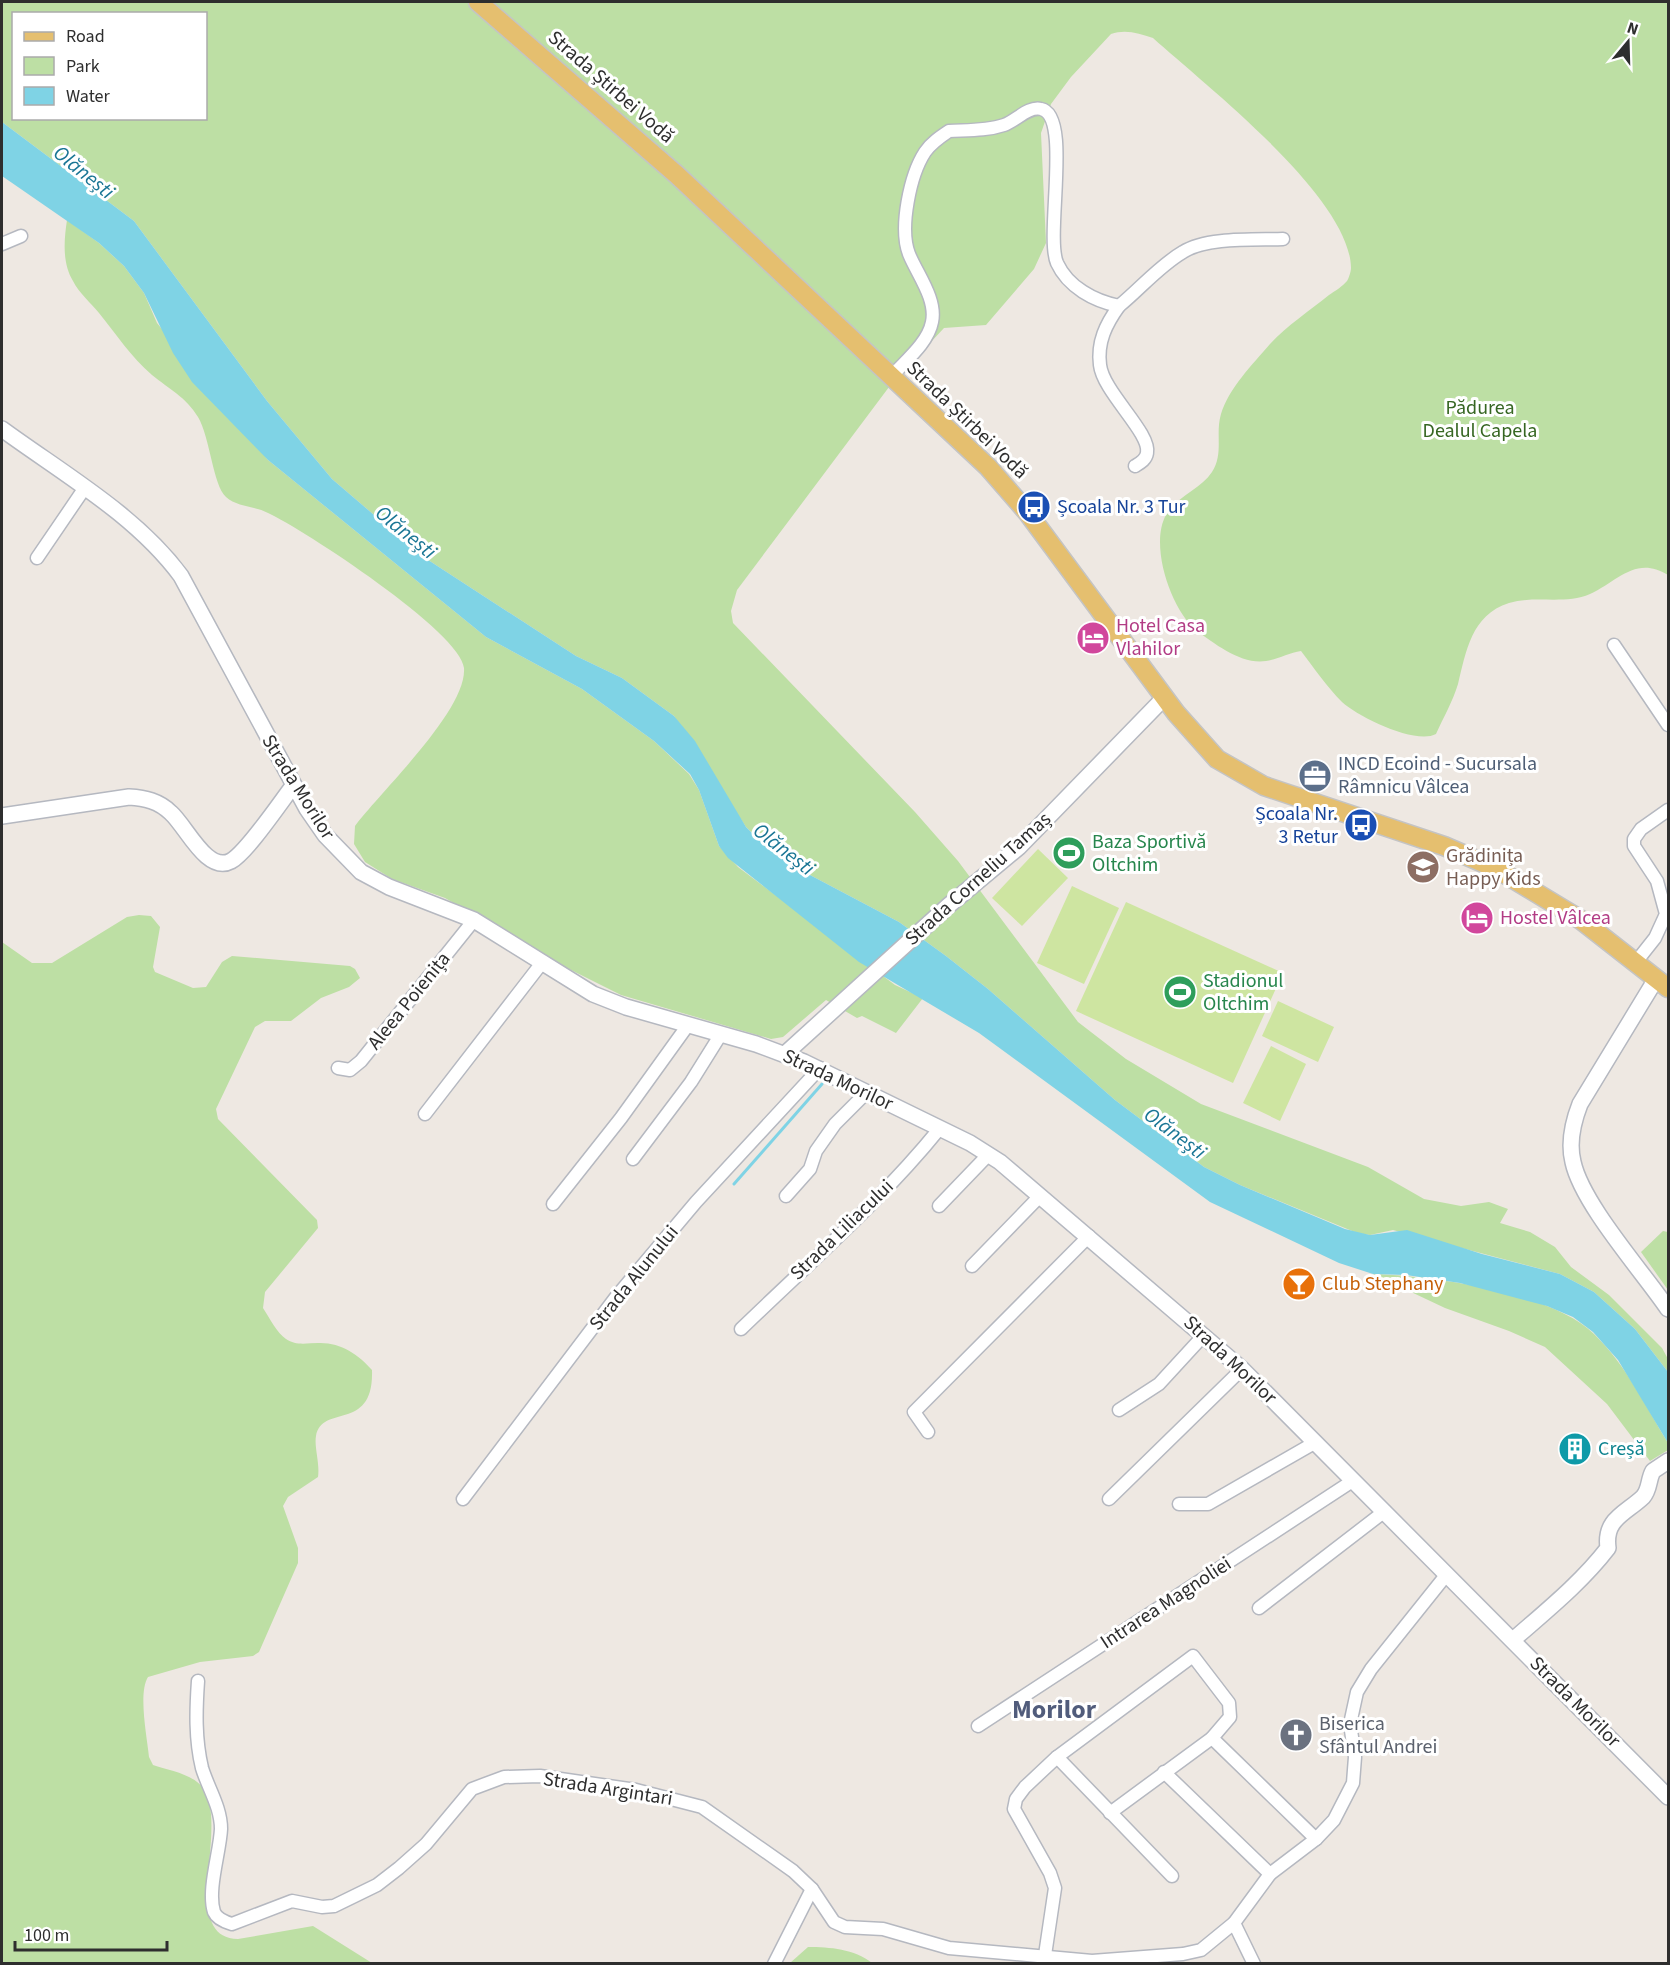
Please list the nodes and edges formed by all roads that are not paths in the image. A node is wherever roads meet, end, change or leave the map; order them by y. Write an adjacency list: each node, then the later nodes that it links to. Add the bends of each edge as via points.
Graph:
1 (478, 2): 6 (main road, Strada Știrbei Vodă, via 670,168)
2 (21, 236): 4 (street)
3 (1283, 239): 5 (street, via 1190,248 1173,258)
4 (2, 243)
5 (1119, 306): 6 (street, via 1075,286 1057,262 1052,242 1058,146 1053,117 1046,110 1032,109 1005,124 949,131 930,146 919,164 904,228 909,254 930,300 932,322 923,341); 8 (street, via 1101,337 1100,366 1104,382 1145,440 1147,453)
6 (891, 377): 12 (main road, Strada Știrbei Vodă, via 1020,503)
7 (2, 429): 9 (street, Strada Morilor)
8 (1135, 466)
9 (84, 489): 10 (street); 14 (street, Strada Morilor, via 155,544 181,576)
10 (37, 558)
11 (1614, 645): 13 (street)
12 (1164, 698): 18 (main road, Strada Știrbei Vodă, via 1217,759 1250,780 1444,846 1495,868 1581,920); 23 (street, Strada Corneliu Tamaș, via 1019,847)
13 (1668, 725)
14 (293, 786): 16 (street, via 231,861 220,864 207,858 170,811 144,798); 17 (street, Strada Morilor, via 325,835 361,872)
15 (1668, 810): 18 (street, via 1641,829 1634,839 1634,846 1657,881 1666,914 1655,938)
16 (2, 816)
17 (474, 920): 19 (street, Strada Morilor); 24 (street, Aleea Poienița, via 361,1060 350,1070)
18 (1636, 962): 20 (main road, Strada Știrbei Vodă)
19 (541, 964): 21 (street, Strada Morilor, via 593,994); 27 (street)
20 (1662, 983): 37 (street, via 1580,1104 1571,1149 1577,1175 1593,1204)
21 (688, 1024): 22 (street, Strada Morilor); 33 (street)
22 (721, 1034): 23 (street, Strada Morilor); 30 (street, via 691,1082)
23 (784, 1054): 25 (street, Strada Morilor)
24 (338, 1068)
25 (820, 1068): 26 (street, Strada Morilor); 46 (street, Strada Alunului, via 696,1202 616,1297)
26 (867, 1092): 28 (street, Strada Morilor); 31 (street, via 835,1124 816,1150 810,1169)
27 (425, 1114)
28 (940, 1128): 29 (street, Strada Morilor); 38 (street, Strada Liliacului, via 910,1164)
29 (989, 1154): 32 (street, Strada Morilor); 34 (street)
30 (633, 1159)
31 (786, 1196)
32 (1040, 1196): 35 (street, Strada Morilor); 36 (street)
33 (553, 1204)
34 (939, 1206)
35 (1089, 1236): 39 (street, Strada Morilor); 42 (street, via 914,1412)
36 (972, 1266)
37 (1668, 1309)
38 (741, 1329)
39 (1204, 1335): 40 (street, Strada Morilor); 41 (street, via 1159,1384)
40 (1242, 1369): 43 (street, Strada Morilor); 47 (street)
41 (1119, 1410)
42 (928, 1432)
43 (1316, 1442): 45 (street, Strada Morilor); 48 (street, via 1208,1504)
44 (1668, 1461): 52 (street, via 1653,1471 1644,1496 1610,1523 1608,1548 1598,1560)
45 (1354, 1480): 49 (street, Strada Morilor); 54 (street, Intrarea Magnoliei)
46 (463, 1499)
47 (1109, 1499)
48 (1179, 1504)
49 (1385, 1511): 50 (street, Strada Morilor); 51 (street)
50 (1447, 1574): 52 (street, Strada Morilor); 60 (street, Strada Argintari, via 1363,1680 1351,1714 1353,1783 1335,1820)
51 (1259, 1608)
52 (1513, 1640): 58 (street, Strada Morilor)
53 (198, 1681): 63 (street, Strada Argintari, via 196,1734 221,1826 214,1912 232,1924 292,1901 334,1906 376,1886 426,1844 472,1789 504,1777 540,1776 590,1782 702,1807 793,1870)
54 (978, 1726)
55 (1212, 1738): 56 (street, via 1232,1713 1192,1656); 57 (street); 60 (street)
56 (1058, 1757): 59 (street); 65 (street, via 1024,1787 1014,1809 1055,1888)
57 (1164, 1772): 59 (street); 61 (street)
58 (1668, 1797)
59 (1110, 1813): 62 (street)
60 (1316, 1839): 61 (street, Strada Argintari)
61 (1270, 1874): 64 (street, Strada Argintari)
62 (1172, 1876)
63 (812, 1889): 65 (street, Strada Argintari, via 834,1922 845,1928 883,1929 949,1948); 66 (street)
64 (1234, 1923): 65 (street, Strada Argintari, via 1201,1950 1183,1954 1092,1961); 67 (street)
65 (1045, 1955)
66 (774, 1964)
67 (1254, 1964)

